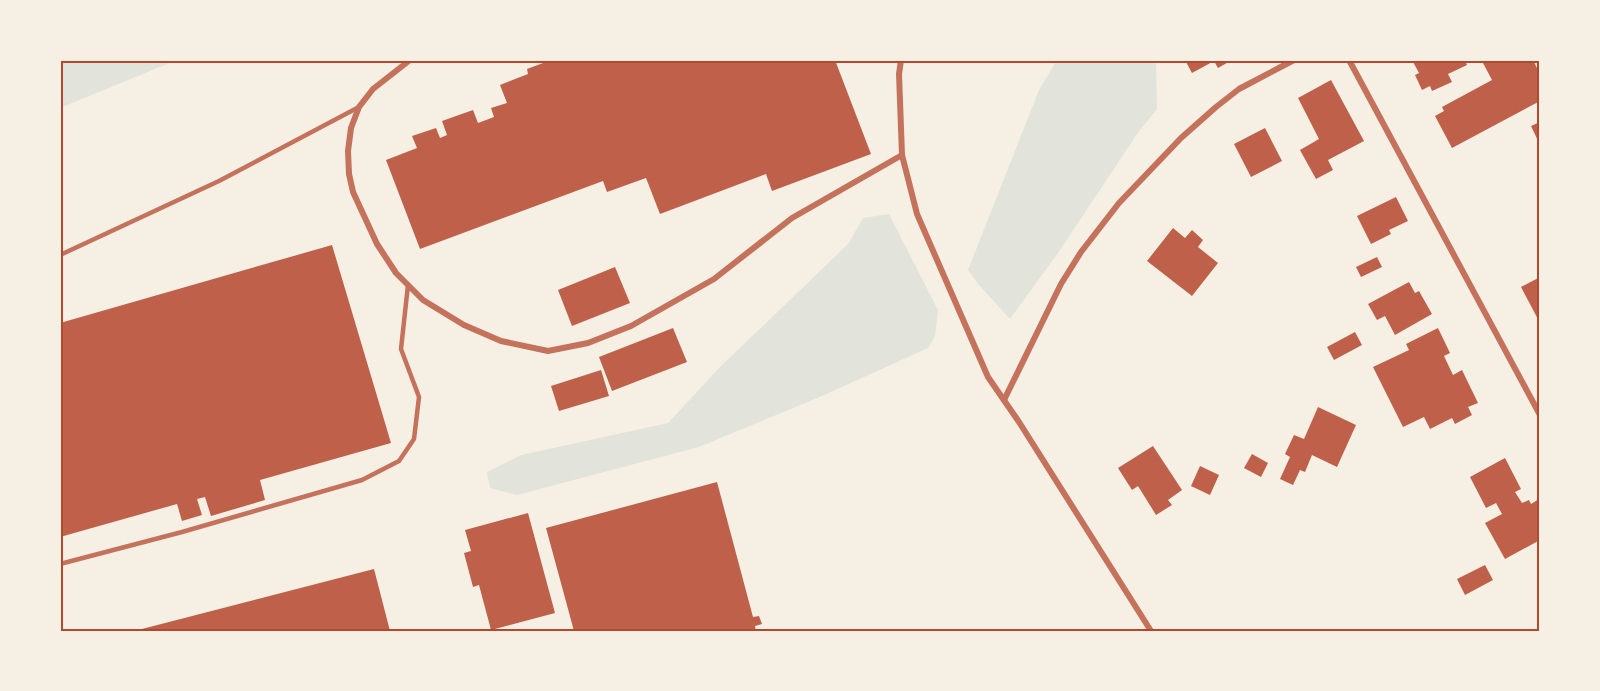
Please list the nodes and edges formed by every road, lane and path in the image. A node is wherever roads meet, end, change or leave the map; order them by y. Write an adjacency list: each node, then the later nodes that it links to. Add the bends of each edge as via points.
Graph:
1 (410, 60): 5 (street, via 373,89)
2 (901, 60): 6 (street)
3 (1294, 60): 9 (street, via 1250,82 1222,102 1180,138 1119,203 1061,284)
4 (1349, 60): 10 (street)
5 (359, 107): 7 (lane, via 219,181); 8 (street, via 351,128 348,174 377,244)
6 (902, 155): 8 (street, via 792,218 714,279 631,326 588,343 548,351 501,341 464,326 423,300); 9 (street, via 917,214 988,377)
7 (60, 255)
8 (408, 285): 11 (lane, via 401,349 419,397 414,439 399,461 362,480)
9 (1004, 400): 12 (street)
10 (1540, 415)
11 (60, 564)
12 (1151, 631)

